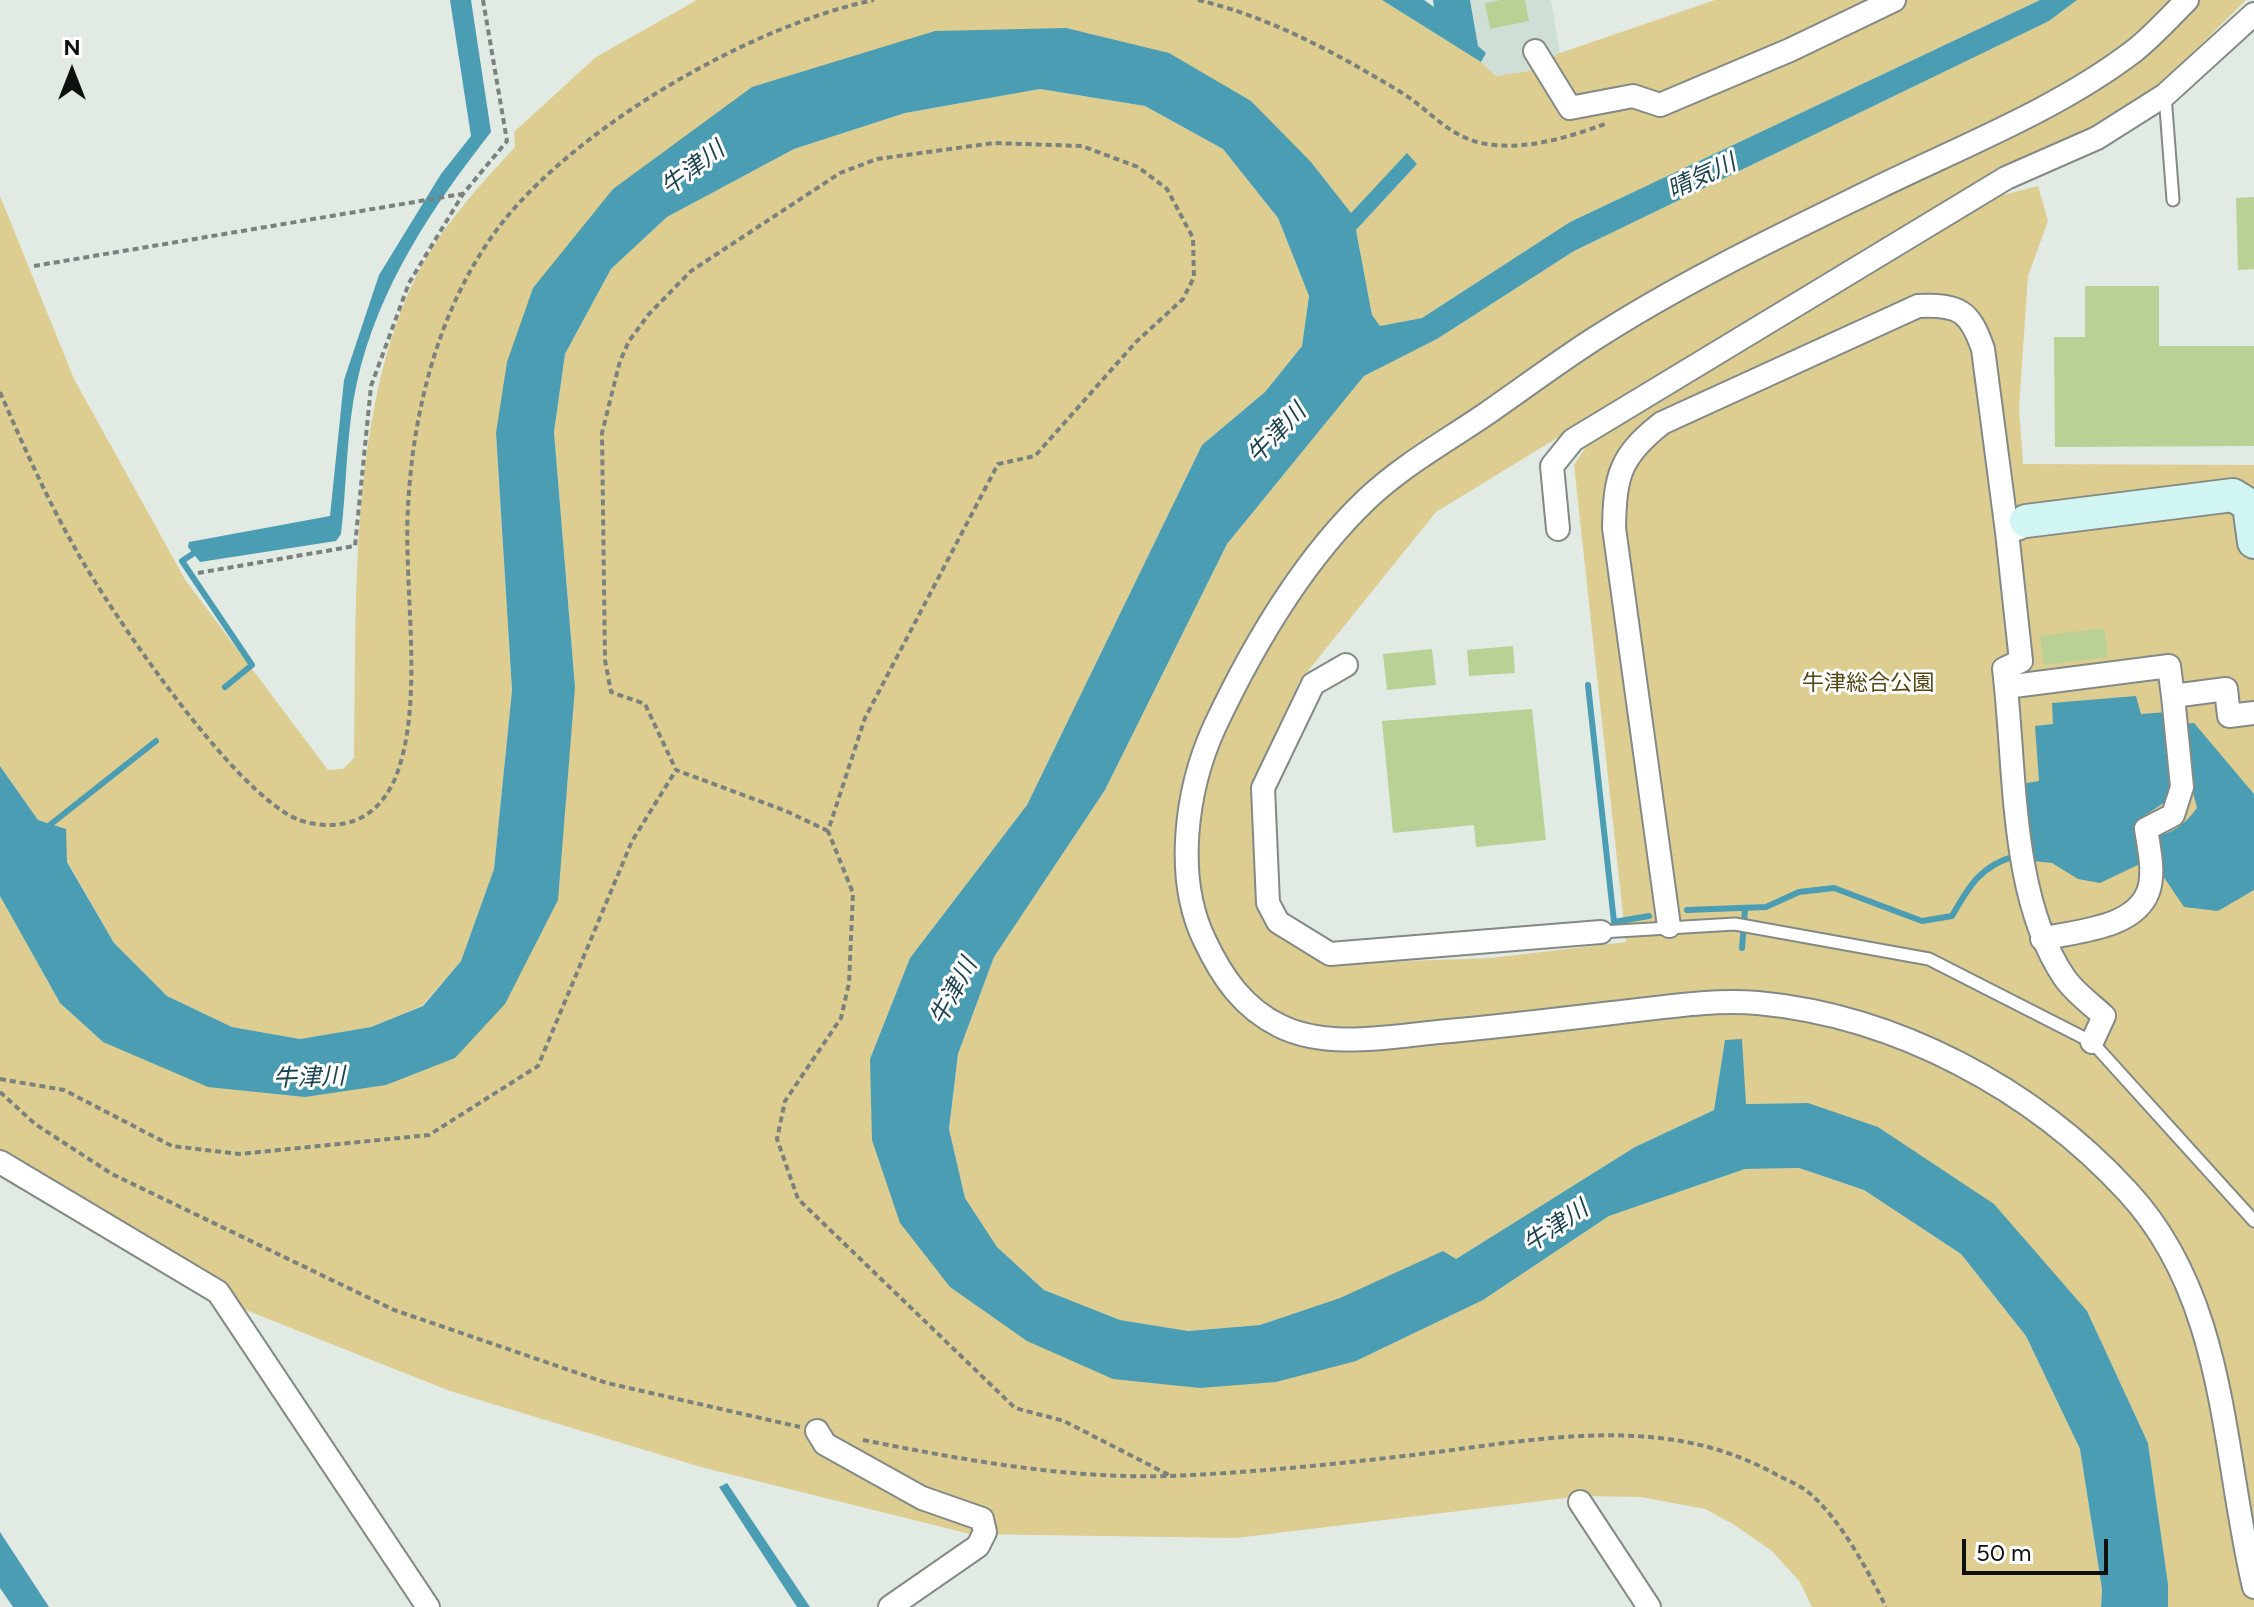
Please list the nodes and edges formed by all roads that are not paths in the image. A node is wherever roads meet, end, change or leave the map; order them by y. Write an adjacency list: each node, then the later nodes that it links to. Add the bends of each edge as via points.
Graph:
1 (1894, 0): 4 (street, via 1660,105 1633,96 1570,108)
2 (2187, 0): 22 (street, via 2136,50 2049,103 1724,263 1594,339 1428,449 1365,501 1309,568 1251,653 1196,774 1187,861 1196,923 1221,976 1250,1007 1284,1029 1330,1040 1388,1037 1691,1004 1757,1003 1843,1019 1991,1079 2069,1134 2130,1194 2170,1245 2195,1294 2214,1366 2237,1517)
3 (2254, 14): 5 (street)
4 (1535, 51)
5 (2165, 95): 6 (lane); 8 (street, via 2097,138 2006,178 1573,440 1552,466)
6 (2173, 200)
7 (2016, 526): 9 (street, via 2233,495 2249,505); 11 (street, via 2021,661 2004,669); 14 (street, via 1975,325 1963,311 1941,305 1904,312 1662,423 1636,443 1615,483 1614,528)
8 (1558, 529)
9 (2254, 542)
10 (1346, 665): 15 (street, via 1313,684 1263,788 1268,903 1278,922 1330,954)
11 (2006, 687): 12 (street, via 2169,666); 16 (street, via 2028,895)
12 (2174, 707): 13 (street, via 2226,689 2229,716); 16 (street, via 2182,787 2173,815 2146,829 2148,892 2119,921)
13 (2254, 713)
14 (1669, 926): 15 (lane); 17 (lane, via 1735,924 1929,959)
15 (1601, 932)
16 (2042, 939): 17 (street, via 2066,980 2104,1016)
17 (2092, 1042): 19 (lane)
18 (0, 1162): 24 (street, via 218,1292)
19 (2254, 1221)
20 (817, 1431): 23 (street, via 825,1444 922,1498 982,1519 985,1532 978,1546)
21 (1580, 1502): 25 (street)
22 (2254, 1587)
23 (896, 1605)
24 (428, 1607)
25 (1649, 1607)

